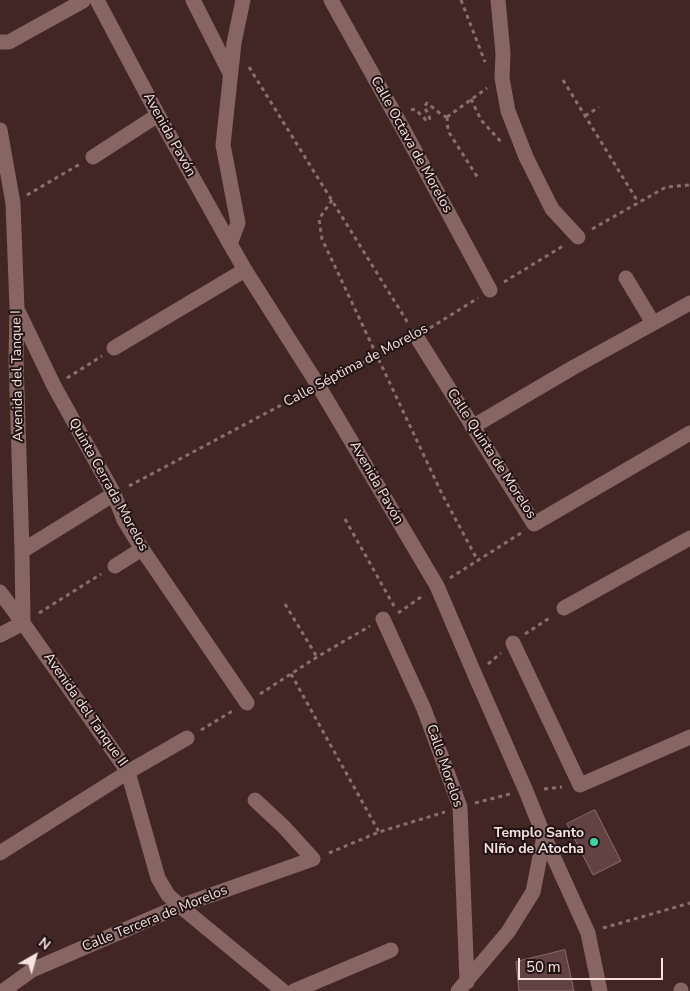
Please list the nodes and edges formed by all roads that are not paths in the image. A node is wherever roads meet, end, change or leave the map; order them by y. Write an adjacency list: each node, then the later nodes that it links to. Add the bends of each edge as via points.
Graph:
1 (90, 0): 6 (street, via 9,42); 8 (street, Avenida Pavón)
2 (193, 0): 7 (street)
3 (244, 0): 7 (street)
4 (331, 0): 15 (street, Calle Octava de Morelos)
5 (498, 0): 11 (street, via 502,78 508,111 552,209)
6 (0, 42)
7 (230, 73): 12 (street, via 223,145 238,222)
8 (158, 115): 10 (street); 12 (street, Avenida Pavón)
9 (0, 130): 17 (street, Avenida del Tanque I, via 13,203)
10 (93, 157)
11 (578, 237)
12 (230, 244): 13 (street, Avenida Pavón)
13 (245, 270): 20 (street); 39 (street, Avenida Pavón, via 318,385 437,586)
14 (626, 278): 18 (street)
15 (490, 290)
16 (690, 302): 18 (street)
17 (17, 309): 23 (street, Quinta Cerrada Morelos, via 54,386); 26 (street, Avenida del Tanque I)
18 (653, 323): 21 (street)
19 (416, 336): 21 (street, Calle Quinta de Morelos)
20 (114, 348)
21 (472, 427): 22 (street, Calle Quinta de Morelos, via 534,524)
22 (690, 433)
23 (114, 494): 25 (street, Quinta Cerrada Morelos, via 124,520); 26 (street)
24 (690, 538): 29 (street)
25 (142, 549): 27 (street); 34 (street, Quinta Cerrada Morelos)
26 (22, 551): 31 (street, Avenida del Tanque I)
27 (115, 566)
28 (0, 592): 31 (street, Avenida del Tanque II)
29 (564, 608)
30 (382, 619): 43 (street, Calle Morelos, via 424,709 460,807)
31 (23, 622): 32 (street); 37 (street, Avenida del Tanque II)
32 (0, 635)
33 (513, 643): 35 (street, via 580,785)
34 (247, 703)
35 (690, 737)
36 (186, 738): 37 (street)
37 (128, 772): 40 (street); 41 (street, Avenida del Tanque II, via 158,878 168,895)
38 (254, 800): 41 (street, Calle Tercera de Morelos, via 284,826 313,859)
39 (544, 836): 43 (street, via 532,892 508,932); 47 (street, Avenida Pavón, via 588,932)
40 (0, 852)
41 (180, 906): 44 (street, Calle Tercera de Morelos, via 32,970); 45 (street, Avenida del Tanque II)
42 (391, 950): 46 (street)
43 (462, 986)
44 (3, 991)
45 (282, 991)
46 (294, 991)
47 (600, 991)

